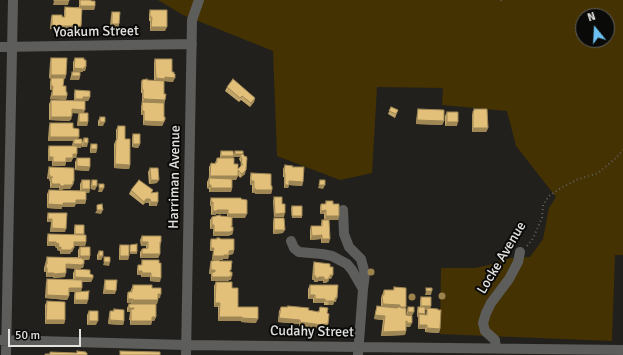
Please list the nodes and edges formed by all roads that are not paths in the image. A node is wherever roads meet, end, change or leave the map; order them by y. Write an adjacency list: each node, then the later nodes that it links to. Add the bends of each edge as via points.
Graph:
1 (13, 0): 5 (street)
2 (199, 0): 3 (street, Harriman Avenue, via 192,20)
3 (192, 44): 5 (street, Yoakum Street); 11 (street, Harriman Avenue)
4 (0, 47): 5 (street, Yoakum Street)
5 (12, 48): 10 (street)
6 (343, 210): 9 (street, via 344,234 349,247 361,258 365,274)
7 (291, 241): 9 (street, via 299,252 332,256 347,264)
8 (520, 252): 12 (street, Locke Avenue, via 518,262 491,303 483,323 485,331 495,340)
9 (363, 289): 14 (street)
10 (3, 340): 11 (street, Cudahy Street); 16 (street)
11 (186, 344): 14 (street, Cudahy Street); 17 (street, Harriman Avenue)
12 (496, 348): 14 (street, Cudahy Street); 15 (street, Cudahy Street)
13 (623, 350): 15 (street, Cudahy Street)
14 (358, 351)
15 (522, 352)
16 (6, 355)
17 (186, 355)

